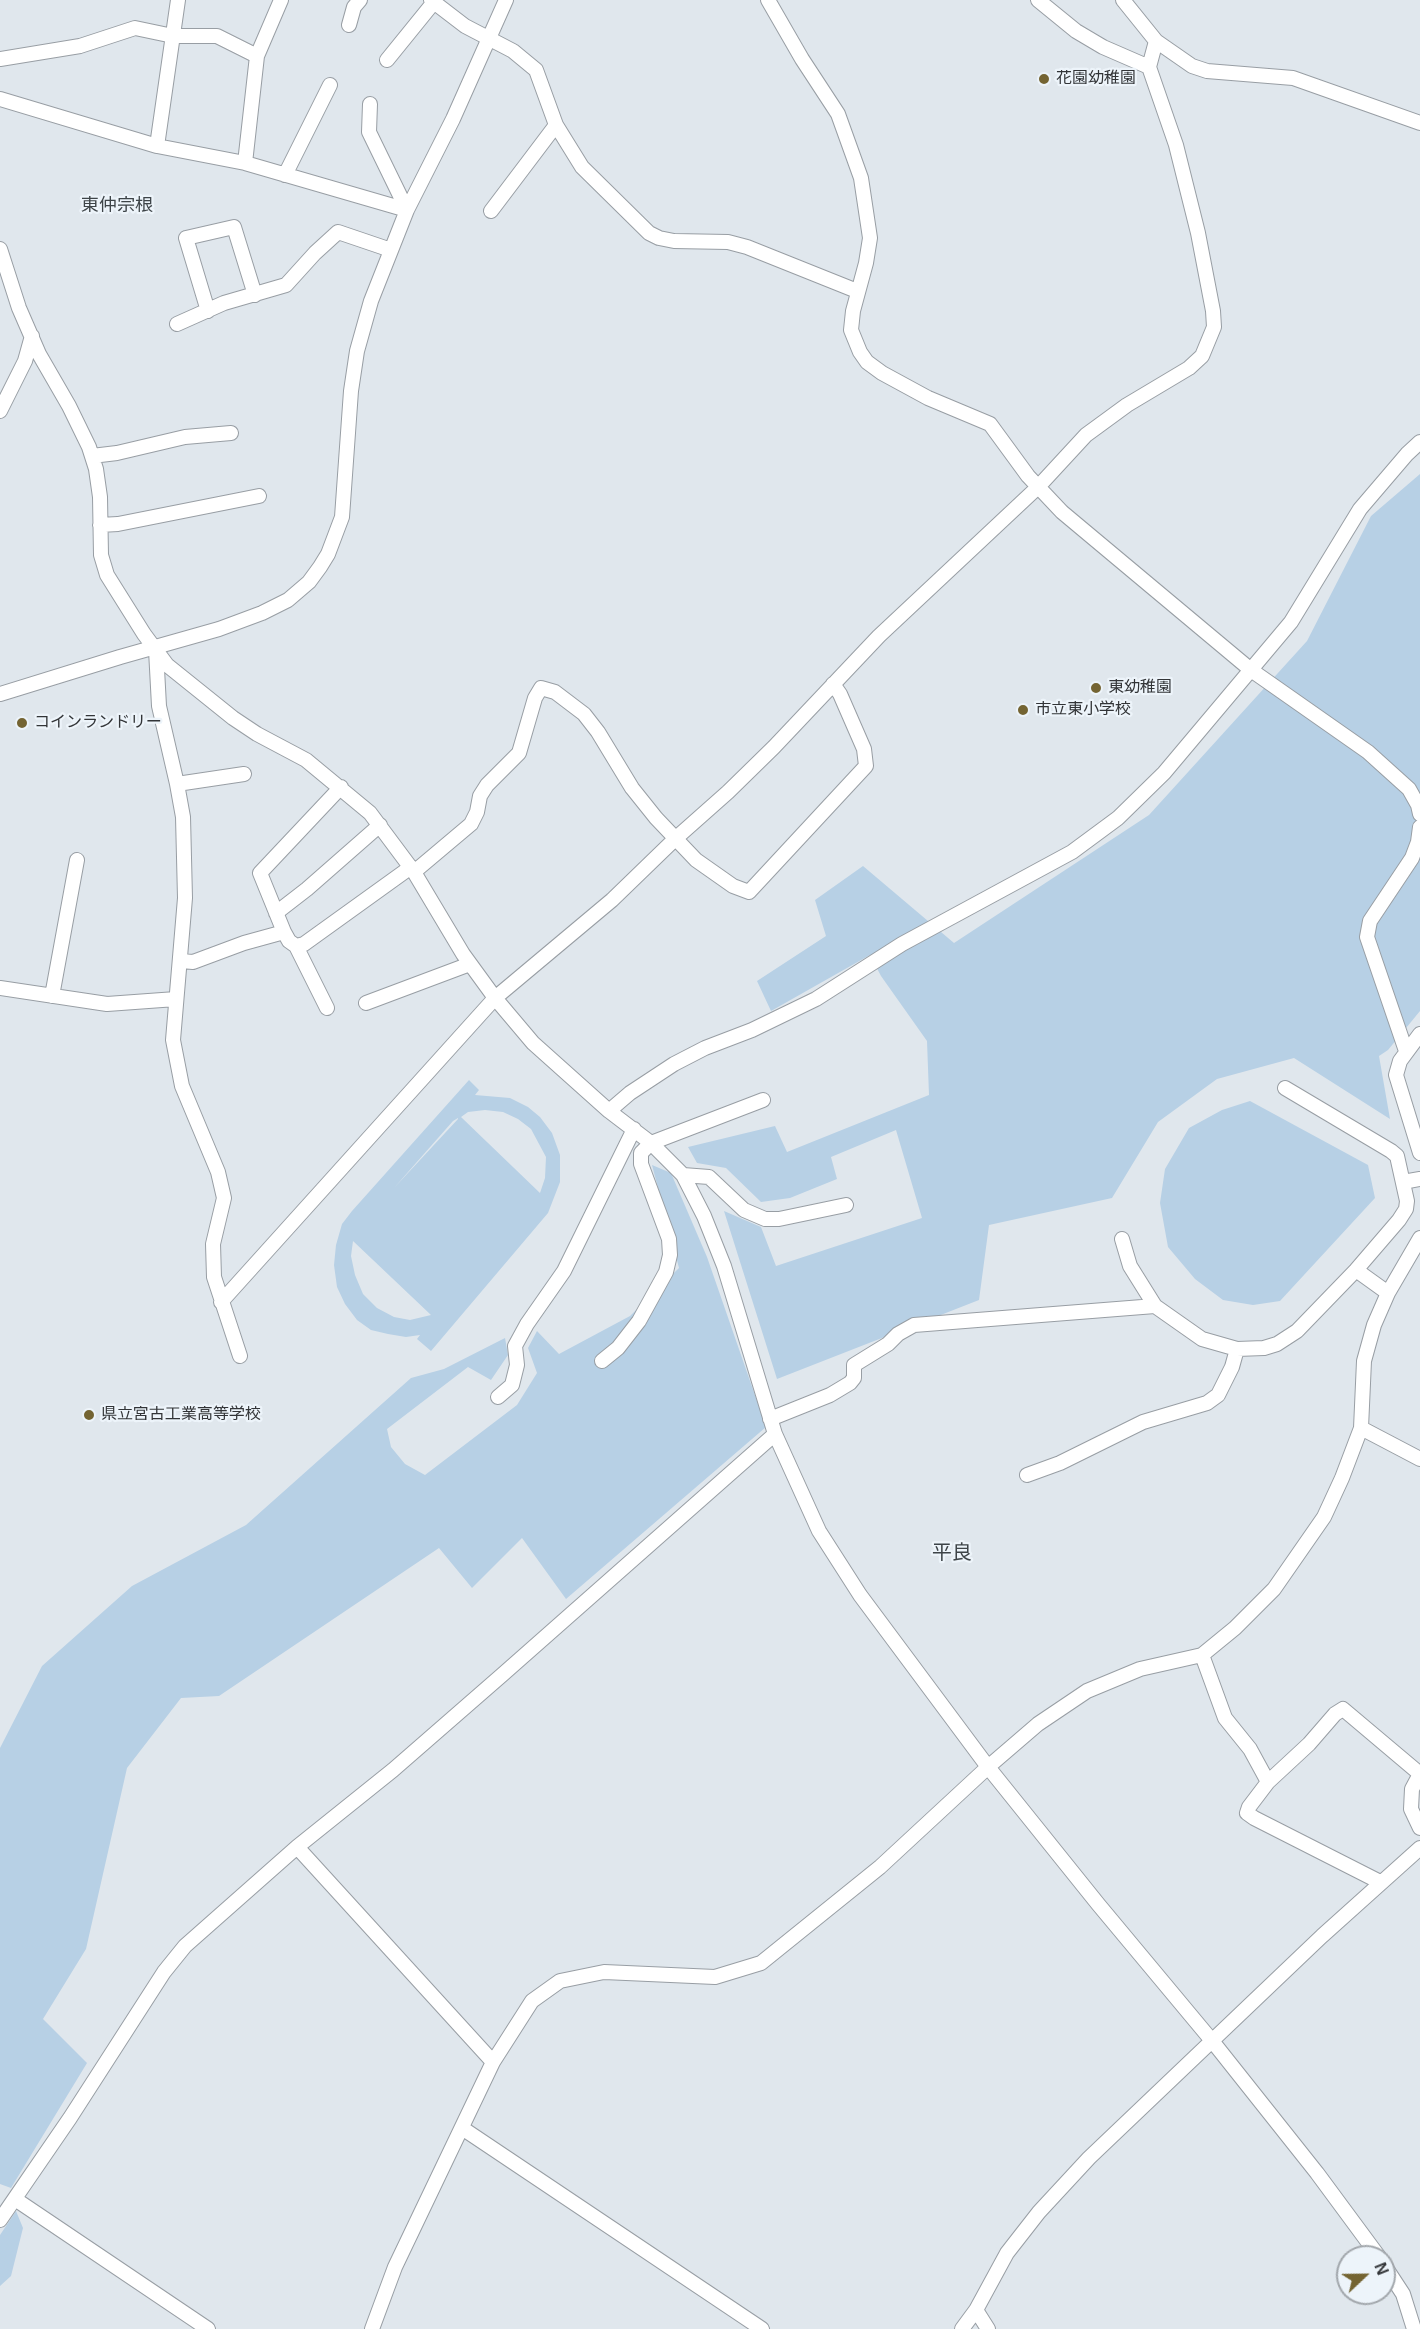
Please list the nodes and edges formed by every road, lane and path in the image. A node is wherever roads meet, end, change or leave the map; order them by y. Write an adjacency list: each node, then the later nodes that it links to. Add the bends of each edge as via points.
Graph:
1 (178, 0): 10 (street)
2 (281, 0): 13 (street)
3 (360, 0): 9 (street)
4 (506, 0): 11 (street)
5 (768, 0): 29 (street, via 838,114 861,178 870,238)
6 (1038, 0): 16 (street, via 1076,31)
7 (1123, 0): 12 (street)
8 (432, 1): 11 (street); 15 (street)
9 (349, 25)
10 (173, 36): 13 (street, via 217,36); 14 (street, via 135,28 80,45); 22 (street)
11 (490, 40): 21 (street, via 513,51 536,70); 25 (street)
12 (1156, 41): 16 (street); 20 (street, via 1192,66 1207,71 1293,78)
13 (257, 56): 23 (street)
14 (0, 58)
15 (387, 60)
16 (1149, 67): 38 (street, via 1176,145 1209,283 1214,327 1202,356 1189,368 1086,435)
17 (330, 85): 24 (street)
18 (0, 99): 22 (street)
19 (370, 104): 25 (street, via 369,132)
20 (1420, 123)
21 (556, 124): 26 (street); 29 (street, via 582,167 659,238 747,247)
22 (157, 146): 23 (street)
23 (245, 163): 24 (street)
24 (285, 175): 25 (street)
25 (407, 210): 28 (street)
26 (491, 211)
27 (0, 249): 33 (street)
28 (391, 250): 30 (street, via 338,232 286,285); 41 (street, via 357,351 342,517 328,554 309,582 276,607)
29 (857, 291): 38 (street, via 851,330 867,362 928,398 990,424)
30 (255, 295): 31 (street); 31 (street, via 234,227 186,238)
31 (208, 311): 32 (street)
32 (177, 324)
33 (32, 336): 34 (street, via 25,361); 37 (street)
34 (0, 411)
35 (231, 433): 37 (street, via 185,437)
36 (1420, 442): 42 (street, via 1360,509 1291,622)
37 (92, 456): 40 (street, via 100,497)
38 (1038, 487): 42 (street); 43 (street)
39 (259, 496): 40 (street)
40 (100, 525): 41 (street, via 101,555 107,575)
41 (156, 648): 44 (street); 46 (street, via 159,706); 47 (street, via 167,665 233,718 306,760)
42 (1251, 670): 48 (street, via 1368,752 1409,789); 69 (street, via 1164,773 1096,836 902,944 816,999 674,1064)
43 (833, 684): 51 (street, via 774,747); 51 (street, via 864,749 866,766 749,892 715,874)
44 (0, 694)
45 (244, 774): 46 (street)
46 (177, 784): 57 (street, via 185,871)
47 (341, 788): 49 (street); 54 (street, via 260,873)
48 (1420, 814)
49 (380, 825): 53 (street); 54 (street)
50 (1420, 827): 66 (street, via 1412,858 1371,921 1367,937)
51 (675, 839): 53 (street, via 632,788 584,714 555,692 541,687 519,753 487,785 471,824); 61 (street, via 612,900)
52 (77, 860): 60 (street)
53 (413, 869): 56 (street); 58 (street)
54 (276, 913): 55 (street)
55 (284, 932): 56 (street); 57 (street, via 193,962)
56 (296, 946): 64 (street)
57 (180, 961): 62 (street)
58 (470, 964): 61 (street); 63 (street)
59 (0, 988): 60 (street)
60 (52, 996): 62 (street, via 107,1004)
61 (495, 998): 69 (street, via 533,1043); 81 (street)
62 (176, 999): 81 (street, via 173,1040 182,1086 218,1172 224,1198 213,1244 214,1277)
63 (366, 1003)
64 (327, 1008)
65 (1420, 1034): 66 (street)
66 (1406, 1051): 72 (street, via 1396,1075)
67 (1285, 1088): 75 (street, via 1391,1151 1397,1156)
68 (763, 1100): 71 (street)
69 (609, 1111): 70 (street)
70 (634, 1129): 71 (street); 86 (street, via 564,1271 515,1346 517,1365 512,1385)
71 (651, 1143): 73 (street); 85 (street, via 641,1154 641,1164 669,1239 670,1255 666,1272 639,1321)
72 (1420, 1153)
73 (683, 1175): 76 (street, via 709,1177 744,1210 765,1219 779,1220); 87 (street, via 724,1266)
74 (1420, 1179): 75 (street)
75 (1403, 1182): 79 (street, via 1406,1209)
76 (846, 1205)
77 (1420, 1238): 80 (street)
78 (1122, 1239): 82 (street, via 1130,1266)
79 (1356, 1270): 80 (street); 83 (street, via 1287,1338 1264,1348)
80 (1388, 1293): 88 (street, via 1364,1361)
81 (221, 1302): 84 (street)
82 (1155, 1306): 83 (street, via 1202,1339); 87 (street, via 914,1325 854,1365 850,1383)
83 (1237, 1349): 91 (street, via 1218,1395 1207,1403 1143,1422)
84 (240, 1356)
85 (602, 1361)
86 (498, 1397)
87 (770, 1419): 89 (street)
88 (1361, 1428): 90 (street); 92 (street, via 1324,1517 1297,1558 1274,1589)
89 (775, 1434): 93 (street, via 819,1531 860,1594); 97 (street, via 393,1770)
90 (1420, 1460)
91 (1027, 1475)
92 (1203, 1654): 93 (street, via 1140,1669 1087,1691 1038,1724); 95 (street, via 1226,1718 1250,1749)
93 (988, 1767): 100 (street); 101 (street, via 880,1867 761,1963 715,1977 604,1972 560,1981 532,2001)
94 (1420, 1774): 95 (street, via 1343,1709); 96 (street, via 1412,1789 1411,1809)
95 (1268, 1782): 99 (street, via 1247,1813)
96 (1420, 1828)
97 (297, 1847): 101 (street); 103 (street, via 174,1958)
98 (1419, 1851): 99 (street)
99 (1380, 1882): 100 (street)
100 (1213, 2042): 105 (street); 107 (street, via 1104,2142 1039,2212 1007,2253)
101 (493, 2062): 102 (street)
102 (462, 2128): 109 (street, via 395,2267); 110 (street)
103 (15, 2199): 104 (street); 108 (street)
104 (0, 2220)
105 (1370, 2245)
106 (1396, 2284): 113 (street)
107 (976, 2310): 111 (street); 112 (street)
108 (208, 2329)
109 (372, 2329)
110 (762, 2329)
111 (962, 2329)
112 (988, 2329)
113 (1414, 2329)

